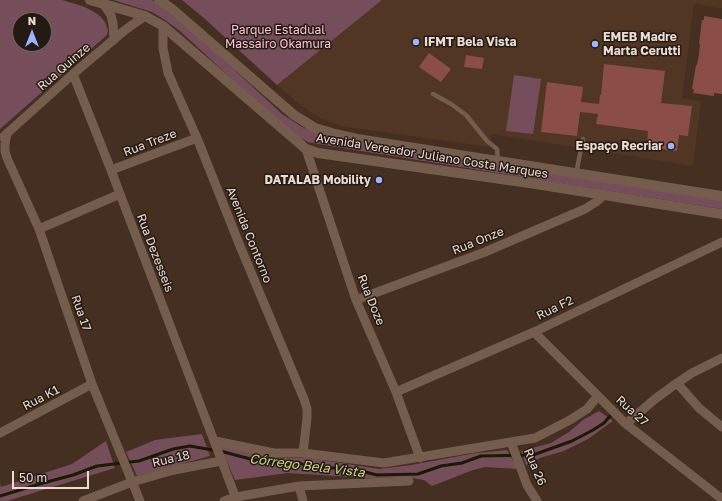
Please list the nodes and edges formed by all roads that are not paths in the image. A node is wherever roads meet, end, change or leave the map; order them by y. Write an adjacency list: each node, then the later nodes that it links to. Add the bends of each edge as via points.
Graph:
1 (90, 0): 3 (main road, Avenida Vereador Juliano Costa Marques)
2 (159, 0): 13 (main road, Avenida Vereador Juliano Costa Marques, via 294,115 315,128 356,139)
3 (104, 4): 4 (main road, Avenida Vereador Juliano Costa Marques); 6 (street, via 111,15)
4 (145, 16): 5 (main road, Avenida Vereador Juliano Costa Marques); 6 (street, Rua Quinze)
5 (163, 26): 10 (street, Avenida Contorno, via 163,48 168,73); 12 (main road, Avenida Vereador Juliano Costa Marques)
6 (114, 40): 7 (street, Rua Quinze)
7 (73, 74): 9 (street, Rua Quinze); 14 (street, Rua Dezesseis)
8 (433, 94): 13 (lane, via 466,115 486,141 497,149)
9 (4, 136): 20 (street, Rua 17, via 7,158)
10 (197, 138): 14 (street, Rua Treze); 34 (street, Avenida Contorno, via 307,409)
11 (583, 139): 15 (lane)
12 (306, 149): 17 (main road, Avenida Vereador Juliano Costa Marques, via 318,153); 22 (street, Rua Doze)
13 (498, 161): 15 (main road, Avenida Vereador Juliano Costa Marques)
14 (111, 170): 16 (street, Rua Dezesseis)
15 (576, 174): 18 (main road, Avenida Vereador Juliano Costa Marques)
16 (120, 194): 20 (street); 32 (street, Rua Dezesseis)
17 (604, 195): 19 (main road, Avenida Vereador Juliano Costa Marques); 22 (street, Rua Onze, via 585,209 485,252)
18 (722, 196)
19 (722, 214)
20 (39, 229): 26 (street, Rua 17)
21 (722, 242): 23 (street, Rua F2)
22 (356, 300): 27 (street, Rua Doze)
23 (534, 332): 27 (street, Rua F2); 28 (street, Rua 27)
24 (722, 358): 25 (street)
25 (676, 383): 29 (street); 30 (street, via 698,408)
26 (92, 384): 31 (street, Rua K1); 38 (street, Rua 17)
27 (396, 392): 35 (street, Rua Doze)
28 (598, 396): 29 (street, Rua 27); 33 (street, via 587,409 570,420 535,438)
29 (624, 421): 41 (street, Rua 27)
30 (722, 427)
31 (0, 432)
32 (215, 442): 34 (street, via 274,453); 36 (street, Rua Dezesseis)
33 (512, 446): 35 (street); 46 (street, Rua 26, via 527,485)
34 (302, 453): 35 (street, via 384,463)
35 (420, 458)
36 (221, 459): 38 (street, Rua 18); 40 (street, Rua Dezesseis)
37 (409, 481): 39 (street)
38 (132, 482): 42 (street, Rua 18); 43 (street, Rua 17)
39 (299, 486): 40 (street); 45 (street)
40 (236, 499): 44 (street)
41 (722, 499)
42 (83, 501)
43 (140, 501)
44 (224, 501)
45 (303, 501)
46 (537, 501)

